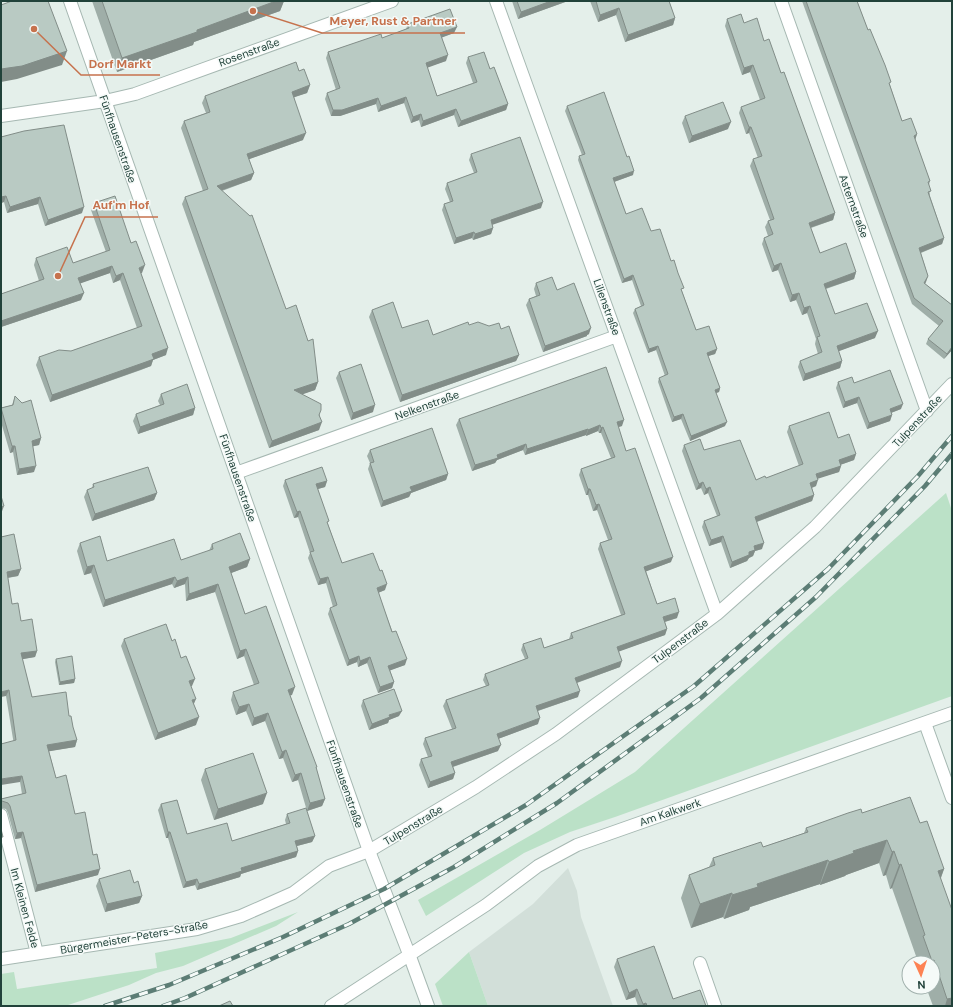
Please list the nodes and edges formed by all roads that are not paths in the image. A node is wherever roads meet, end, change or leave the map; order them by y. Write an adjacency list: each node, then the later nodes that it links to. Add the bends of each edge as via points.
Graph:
1 (70, 1): 5 (street, Fünfhausenstraße)
2 (392, 1): 5 (street, Rosenstraße, via 135,94)
3 (496, 1): 7 (street, Lilienstraße)
4 (781, 1): 9 (street, Asternstraße)
5 (105, 101): 6 (street, Rosenstraße); 10 (street, Fünfhausenstraße)
6 (1, 116)
7 (617, 336): 10 (street, Nelkenstraße); 11 (street, Lilienstraße)
8 (952, 384): 9 (street, Tulpenstraße)
9 (927, 411): 11 (street, Tulpenstraße, via 815,527)
10 (236, 473): 16 (street, Fünfhausenstraße)
11 (717, 614): 16 (street, Tulpenstraße, via 556,734 476,787)
12 (952, 713): 13 (street, Am Kalkwerk)
13 (924, 723): 14 (street); 18 (street, Am Kalkwerk, via 577,845 538,866 486,905)
14 (952, 798)
15 (1, 815): 17 (street, Im Kleinen Felde)
16 (369, 851): 17 (street, Bürgermeister-Peters-Straße, via 329,866 293,893 238,917 197,929); 18 (street, Fünfhausenstraße)
17 (37, 953): 19 (street, Bürgermeister-Peters-Straße)
18 (410, 954): 21 (street, Am Kalkwerk); 22 (street, Fünfhausenstraße)
19 (1, 959)
20 (700, 963): 23 (street)
21 (331, 1006)
22 (428, 1006)
23 (715, 1006)

